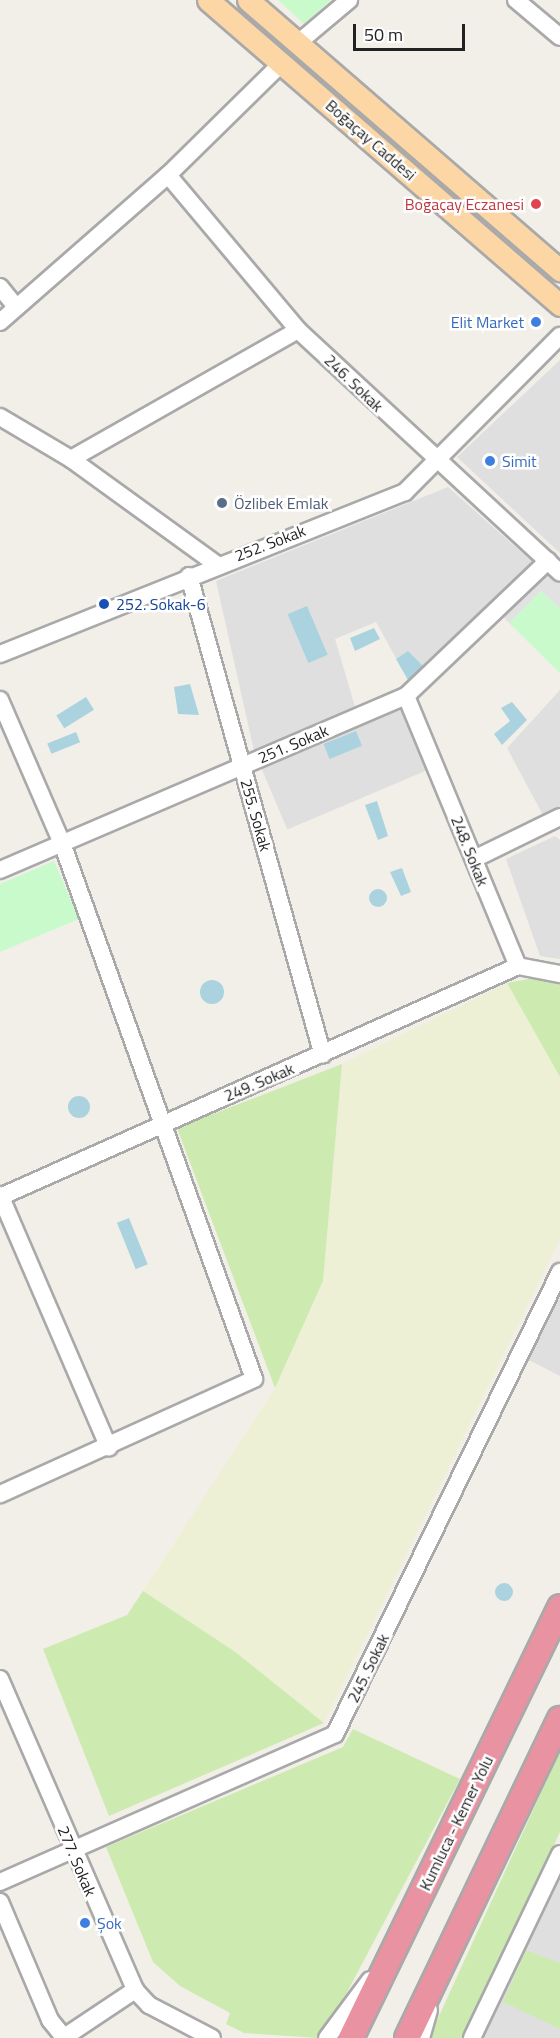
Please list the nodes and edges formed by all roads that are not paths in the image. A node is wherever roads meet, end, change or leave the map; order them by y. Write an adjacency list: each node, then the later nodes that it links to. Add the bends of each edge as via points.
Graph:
1 (208, 0): 7 (main road, Boğaçay Caddesi)
2 (248, 0): 6 (main road, Boğaçay Caddesi)
3 (348, 0): 6 (street)
4 (516, 0): 5 (street)
5 (560, 37)
6 (298, 43): 9 (main road, Boğaçay Caddesi)
7 (282, 63): 8 (street); 11 (main road, Boğaçay Caddesi)
8 (168, 175): 12 (street); 14 (street, 246. Sokak)
9 (560, 270)
10 (0, 287): 12 (street)
11 (560, 305)
12 (16, 307): 13 (street)
13 (0, 322)
14 (298, 330): 17 (street); 18 (street, 246. Sokak)
15 (560, 336): 18 (street, 252. Sokak)
16 (0, 417): 17 (street)
17 (71, 459): 19 (street)
18 (437, 460): 19 (street, 252. Sokak, via 405,492); 20 (street, 246. Sokak)
19 (216, 564): 21 (street, 252. Sokak)
20 (554, 567): 23 (street, 251. Sokak)
21 (189, 576): 22 (street, 252. Sokak); 25 (street, 255. Sokak)
22 (0, 654)
23 (406, 696): 25 (street, 251. Sokak); 28 (street, 248. Sokak)
24 (0, 700): 27 (street)
25 (242, 766): 27 (street, 251. Sokak); 32 (street, 255. Sokak)
26 (560, 817): 28 (street)
27 (62, 843): 29 (street, 251. Sokak); 33 (street)
28 (474, 859): 30 (street, 248. Sokak)
29 (0, 870)
30 (518, 966): 31 (street); 32 (street, 249. Sokak)
31 (560, 974)
32 (323, 1055): 33 (street, 249. Sokak)
33 (161, 1125): 34 (street, 249. Sokak); 36 (street, via 254,1379)
34 (0, 1196): 36 (street)
35 (560, 1272): 41 (street, 245. Sokak, via 335,1734)
36 (109, 1448): 37 (street)
37 (0, 1494)
38 (560, 1607): 45 (highway, Kumluca - Kemer Yolu)
39 (0, 1679): 41 (street, 277. Sokak)
40 (560, 1719): 47 (highway)
41 (73, 1852): 43 (street, 245. Sokak); 46 (street, 277. Sokak)
42 (560, 1854): 54 (street)
43 (0, 1882)
44 (0, 1902): 48 (street, via 50,2020)
45 (393, 1955): 50 (street); 51 (highway, Kumluca - Kemer Yolu)
46 (135, 1990): 48 (street); 49 (street, 277. Sokak, via 149,2005)
47 (430, 1992): 52 (highway); 53 (street)
48 (63, 2038)
49 (212, 2038)
50 (327, 2038)
51 (351, 2038)
52 (407, 2038)
53 (421, 2038)
54 (472, 2038)

